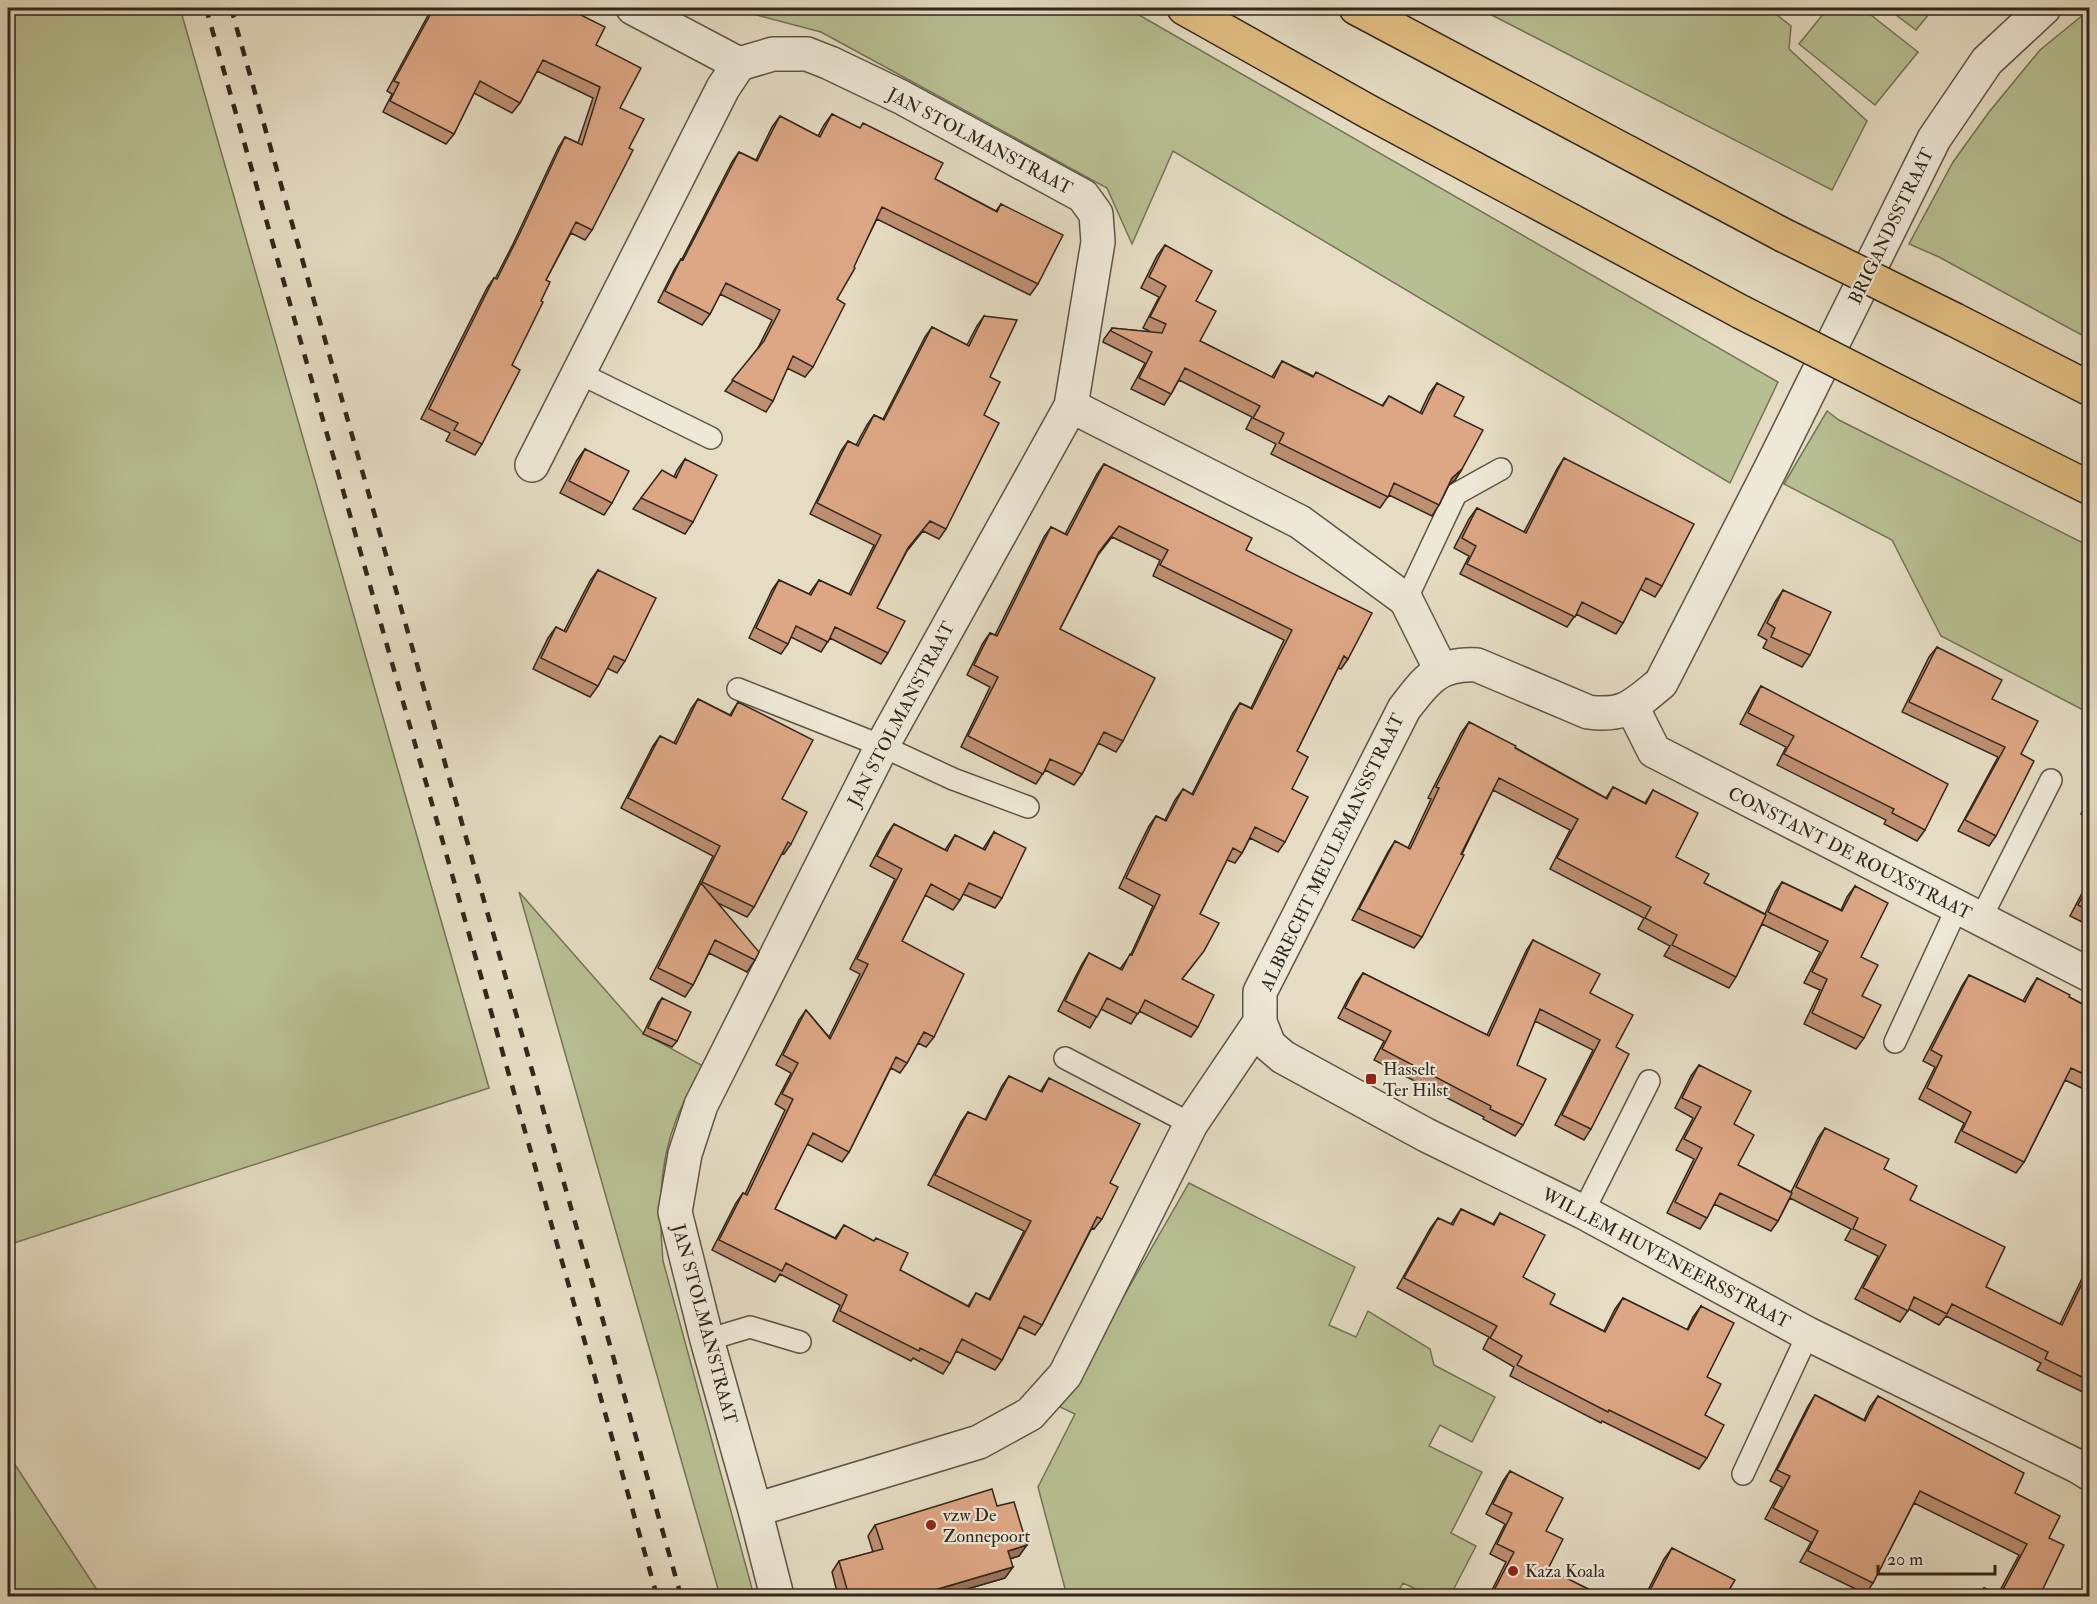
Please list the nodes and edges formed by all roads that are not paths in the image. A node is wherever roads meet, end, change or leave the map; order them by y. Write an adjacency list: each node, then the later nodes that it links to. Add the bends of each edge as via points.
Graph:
1 (633, 8): 5 (street)
2 (1184, 8): 12 (highway, bridge, via 1741,312)
3 (1356, 8): 7 (highway, bridge, via 1784,235)
4 (2044, 8): 16 (street, BRIGANDSSTRAAT, via 1987,61 1934,139 1660,683)
5 (739, 64): 6 (street, via 723,88); 8 (street, JAN STOLMANSTRAAT, via 773,54 807,54 901,98 1083,196 1096,214 1098,242)
6 (579, 373): 9 (lane); 10 (street)
7 (2090, 389)
8 (1071, 406): 13 (street, via 1299,522); 17 (street, JAN STOLMANSTRAAT)
9 (711, 438)
10 (532, 465)
11 (1501, 469): 13 (lane, via 1456,494)
12 (2090, 488)
13 (1406, 600): 14 (street)
14 (1441, 670): 16 (street, via 1460,664 1477,665 1588,712 1607,715); 22 (street, ALBRECHT MEULEMANSSTRAAT, via 1404,709 1260,992)
15 (738, 688): 17 (lane)
16 (1632, 707): 20 (street, CONSTANT DE ROUXSTRAAT, via 1654,751)
17 (882, 746): 19 (lane, via 953,779); 29 (street, JAN STOLMANSTRAAT, via 701,1105 685,1154 675,1212)
18 (2051, 780): 20 (lane)
19 (1028, 807)
20 (1968, 914): 21 (street, CONSTANT DE ROUXSTRAAT); 23 (lane)
21 (2090, 975)
22 (1260, 1022): 26 (street); 27 (street, WILLEM HUVENEERSSTRAAT, via 1269,1045 1284,1057 1426,1135)
23 (1895, 1042)
24 (1065, 1058): 26 (lane)
25 (1649, 1081): 27 (lane)
26 (1191, 1124): 33 (street, via 1065,1375 1030,1414 979,1442)
27 (1583, 1212): 28 (street, WILLEM HUVENEERSSTRAAT)
28 (1808, 1334): 31 (lane); 32 (street, WILLEM HUVENEERSSTRAAT)
29 (707, 1340): 30 (lane, via 750,1327); 33 (street, JAN STOLMANSTRAAT)
30 (800, 1342)
31 (1743, 1474)
32 (2090, 1474)
33 (756, 1510): 34 (street, JAN STOLMANSTRAAT)
34 (777, 1596)

